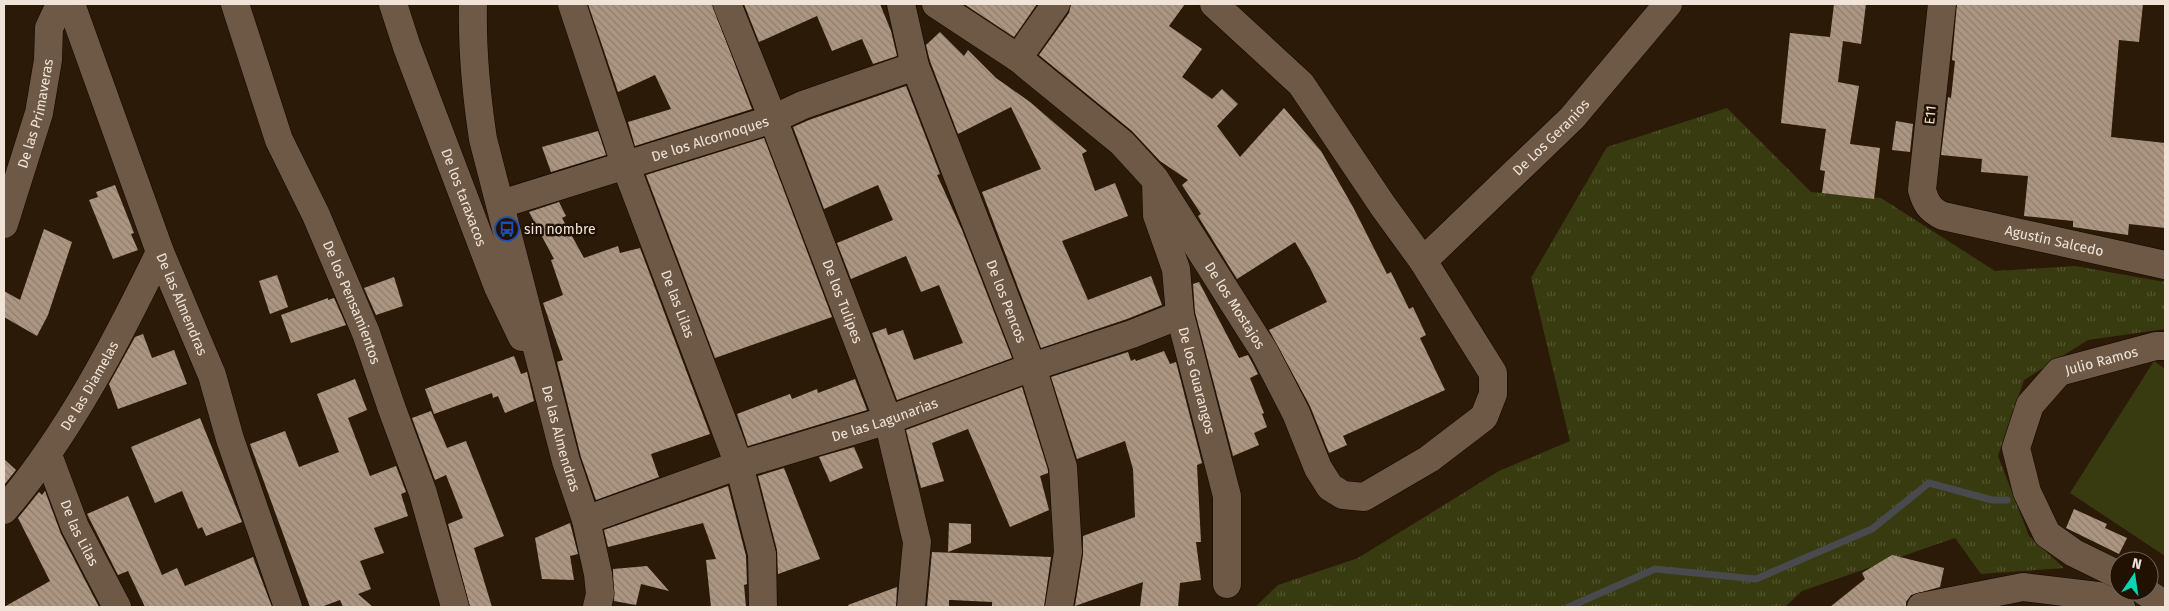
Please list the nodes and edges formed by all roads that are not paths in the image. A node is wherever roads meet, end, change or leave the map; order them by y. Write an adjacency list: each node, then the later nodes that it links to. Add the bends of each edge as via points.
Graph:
1 (64, 4): 21 (street, De las Primaveras, via 49,28 48,60 39,113)
2 (71, 4): 22 (street, De las Almendras)
3 (236, 4): 38 (street, De los Pensamientos, via 280,140 366,333 424,493)
4 (393, 4): 28 (street, De los taraxacos, via 498,287)
5 (473, 4): 19 (street, De las Almendras, via 475,89 483,139)
6 (572, 4): 17 (street, De las Lilas)
7 (727, 4): 16 (street, De los Tulipes)
8 (901, 4): 15 (street, De los Pencos)
9 (936, 4): 14 (street, De los Mostajos)
10 (1056, 4): 14 (street)
11 (1214, 4): 23 (street, via 1301,84)
12 (1668, 4): 23 (street, De Los Geranios, via 1572,118)
13 (1942, 4): 20 (street, E11, via 1922,190 1932,211)
14 (1018, 58): 18 (street, De los Mostajos, via 1122,143)
15 (914, 66): 16 (street, De los Alcornoques, via 803,104); 27 (street, De los Pencos)
16 (774, 120): 17 (street, De los Alcornoques); 29 (street, De los Tulipes)
17 (625, 164): 19 (street, De los Alcornoques); 31 (street, De las Lilas)
18 (1155, 179): 23 (street, De los Mostajos, via 1264,351 1296,413 1318,468 1330,487 1342,495 1364,497 1429,459 1484,417 1493,394 1492,373); 25 (street, De los Guarangos, via 1157,215 1176,269)
19 (501, 204): 28 (street, De las Almendras)
20 (1943, 216): 24 (street, Agustin Salcedo)
21 (4, 224)
22 (160, 252): 30 (street, De las Diamelas, via 97,374); 37 (street, De las Almendras, via 212,375 230,439)
23 (1423, 261)
24 (2165, 265)
25 (1180, 315): 27 (street, De las Lagunarias); 35 (street, De los Guarangos, via 1227,496)
26 (2165, 346): 34 (street, Julio Ramos, via 2059,372 2030,405 2016,448 2028,492 2047,534 2074,553)
27 (1032, 367): 29 (street, De las Lagunarias); 42 (street, De los Pencos, via 1063,467 1068,552)
28 (546, 386): 33 (street, De las Almendras)
29 (888, 420): 31 (street, De las Lagunarias); 41 (street, De los Tulipes, via 917,542)
30 (48, 455): 32 (street, De las Diamelas); 36 (street, De las Lilas, via 75,527)
31 (739, 465): 33 (street, De las Lagunarias); 40 (street, De las Lilas, via 762,554)
32 (4, 510)
33 (586, 520): 39 (street, De las Almendras, via 598,574 600,594)
34 (2109, 570)
35 (1227, 584)
36 (117, 607)
37 (288, 607)
38 (455, 607)
39 (597, 607)
40 (763, 607)
41 (911, 607)
42 (1059, 607)
43 (1920, 607): 44 (street, via 2023,587 2098,596)
44 (2121, 607)

